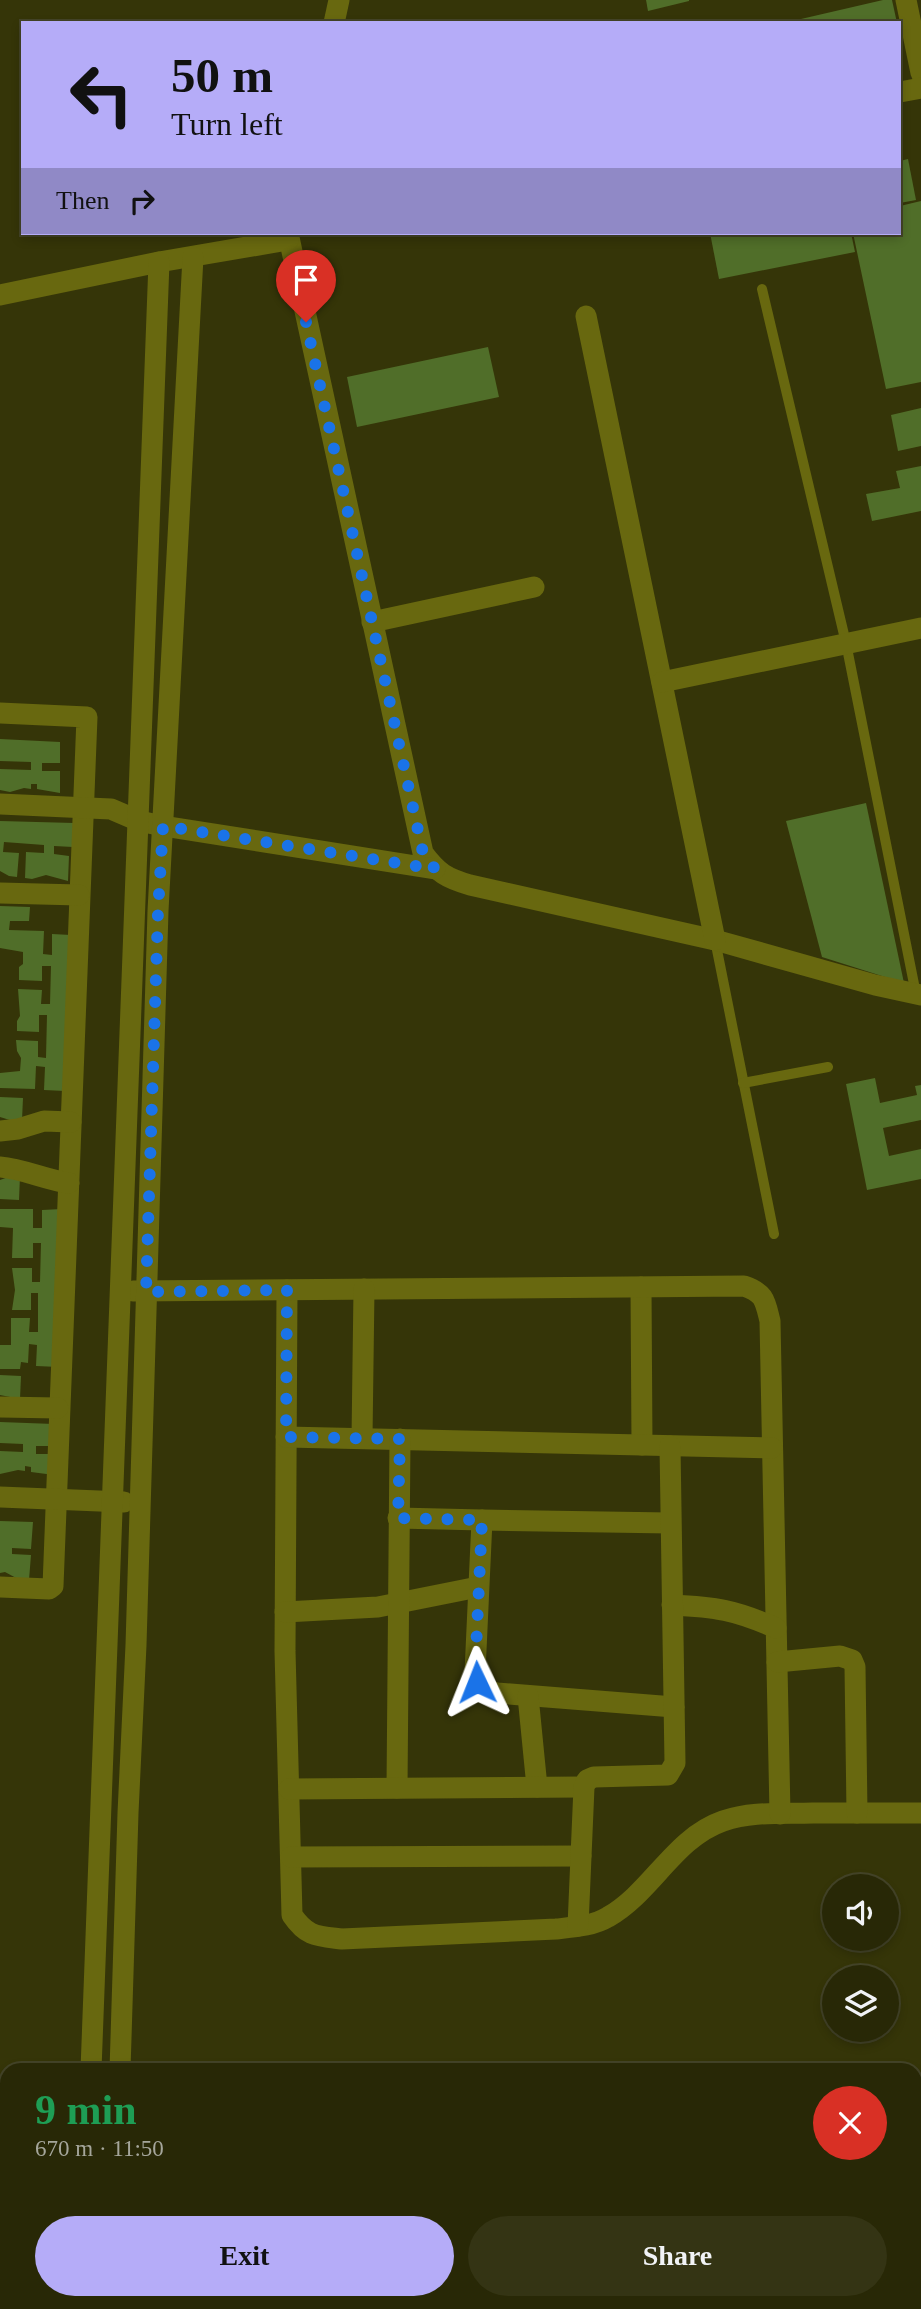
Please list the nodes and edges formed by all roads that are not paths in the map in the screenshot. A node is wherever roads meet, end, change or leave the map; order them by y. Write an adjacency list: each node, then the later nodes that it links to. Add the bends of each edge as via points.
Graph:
1 (339, 0): 3 (street)
2 (906, 0): 4 (street)
3 (334, 21)
4 (921, 73)
5 (921, 88): 6 (street)
6 (901, 92)
7 (288, 236): 8 (street); 14 (street)
8 (193, 257): 9 (street); 22 (street)
9 (159, 262): 11 (street); 21 (street)
10 (761, 289): 16 (lane)
11 (0, 295)
12 (586, 316): 17 (street)
13 (534, 587): 14 (street)
14 (372, 622): 23 (street, via 423,853)
15 (921, 628): 16 (street)
16 (846, 643): 17 (street); 27 (lane)
17 (662, 682): 26 (street)
18 (0, 713): 20 (street, via 87,717)
19 (0, 804): 20 (street)
20 (83, 807): 21 (street, via 111,809); 25 (street)
21 (139, 821): 22 (street); 38 (street)
22 (163, 826): 23 (street); 39 (street)
23 (435, 869): 26 (street, via 470,885)
24 (0, 893): 25 (street)
25 (79, 895): 30 (street)
26 (715, 940): 27 (street); 29 (lane)
27 (919, 995)
28 (828, 1067): 29 (lane)
29 (743, 1083): 34 (lane)
30 (71, 1122): 31 (street, via 44,1121); 33 (street)
31 (0, 1131)
32 (0, 1167): 33 (street)
33 (69, 1183): 41 (street)
34 (774, 1234)
35 (641, 1287): 36 (street); 45 (street); 47 (street, via 744,1286 764,1299 770,1321)
36 (364, 1289): 37 (street); 43 (street)
37 (287, 1290): 39 (street); 42 (street)
38 (120, 1291): 39 (street); 50 (street)
39 (146, 1292): 51 (street)
40 (0, 1407): 41 (street)
41 (58, 1408): 49 (street)
42 (286, 1437): 43 (street); 59 (street)
43 (362, 1438): 44 (street)
44 (400, 1439): 45 (street); 52 (street)
45 (642, 1445): 46 (street)
46 (670, 1446): 47 (street); 54 (street)
47 (772, 1448): 60 (street)
48 (0, 1497): 49 (street)
49 (55, 1500): 50 (street); 55 (street, via 51,1588)
50 (112, 1502): 51 (street); 74 (street)
51 (140, 1502): 75 (street)
52 (398, 1518): 53 (street); 57 (street)
53 (482, 1520): 54 (street); 56 (street)
54 (670, 1523): 58 (street)
55 (0, 1587)
56 (478, 1587): 57 (street); 62 (street, via 477,1682 490,1692)
57 (397, 1603): 59 (street); 66 (street)
58 (672, 1605): 60 (street, via 732,1611); 63 (street)
59 (285, 1612): 67 (street)
60 (776, 1628): 61 (street)
61 (777, 1662): 68 (street, via 840,1656 852,1660); 70 (street)
62 (528, 1696): 63 (street); 64 (street)
63 (674, 1707): 65 (street, via 675,1763 668,1775 594,1777)
64 (537, 1787): 65 (street); 66 (street)
65 (584, 1787): 71 (street)
66 (397, 1788): 67 (street)
67 (289, 1789): 72 (street)
68 (857, 1813): 69 (street); 70 (street)
69 (921, 1813)
70 (780, 1814): 73 (street, via 757,1813 722,1821 697,1834 618,1911)
71 (581, 1856): 72 (street); 73 (street)
72 (291, 1857): 73 (street, via 292,1915 313,1936)
73 (578, 1926)
74 (91, 2063)
75 (120, 2063)

